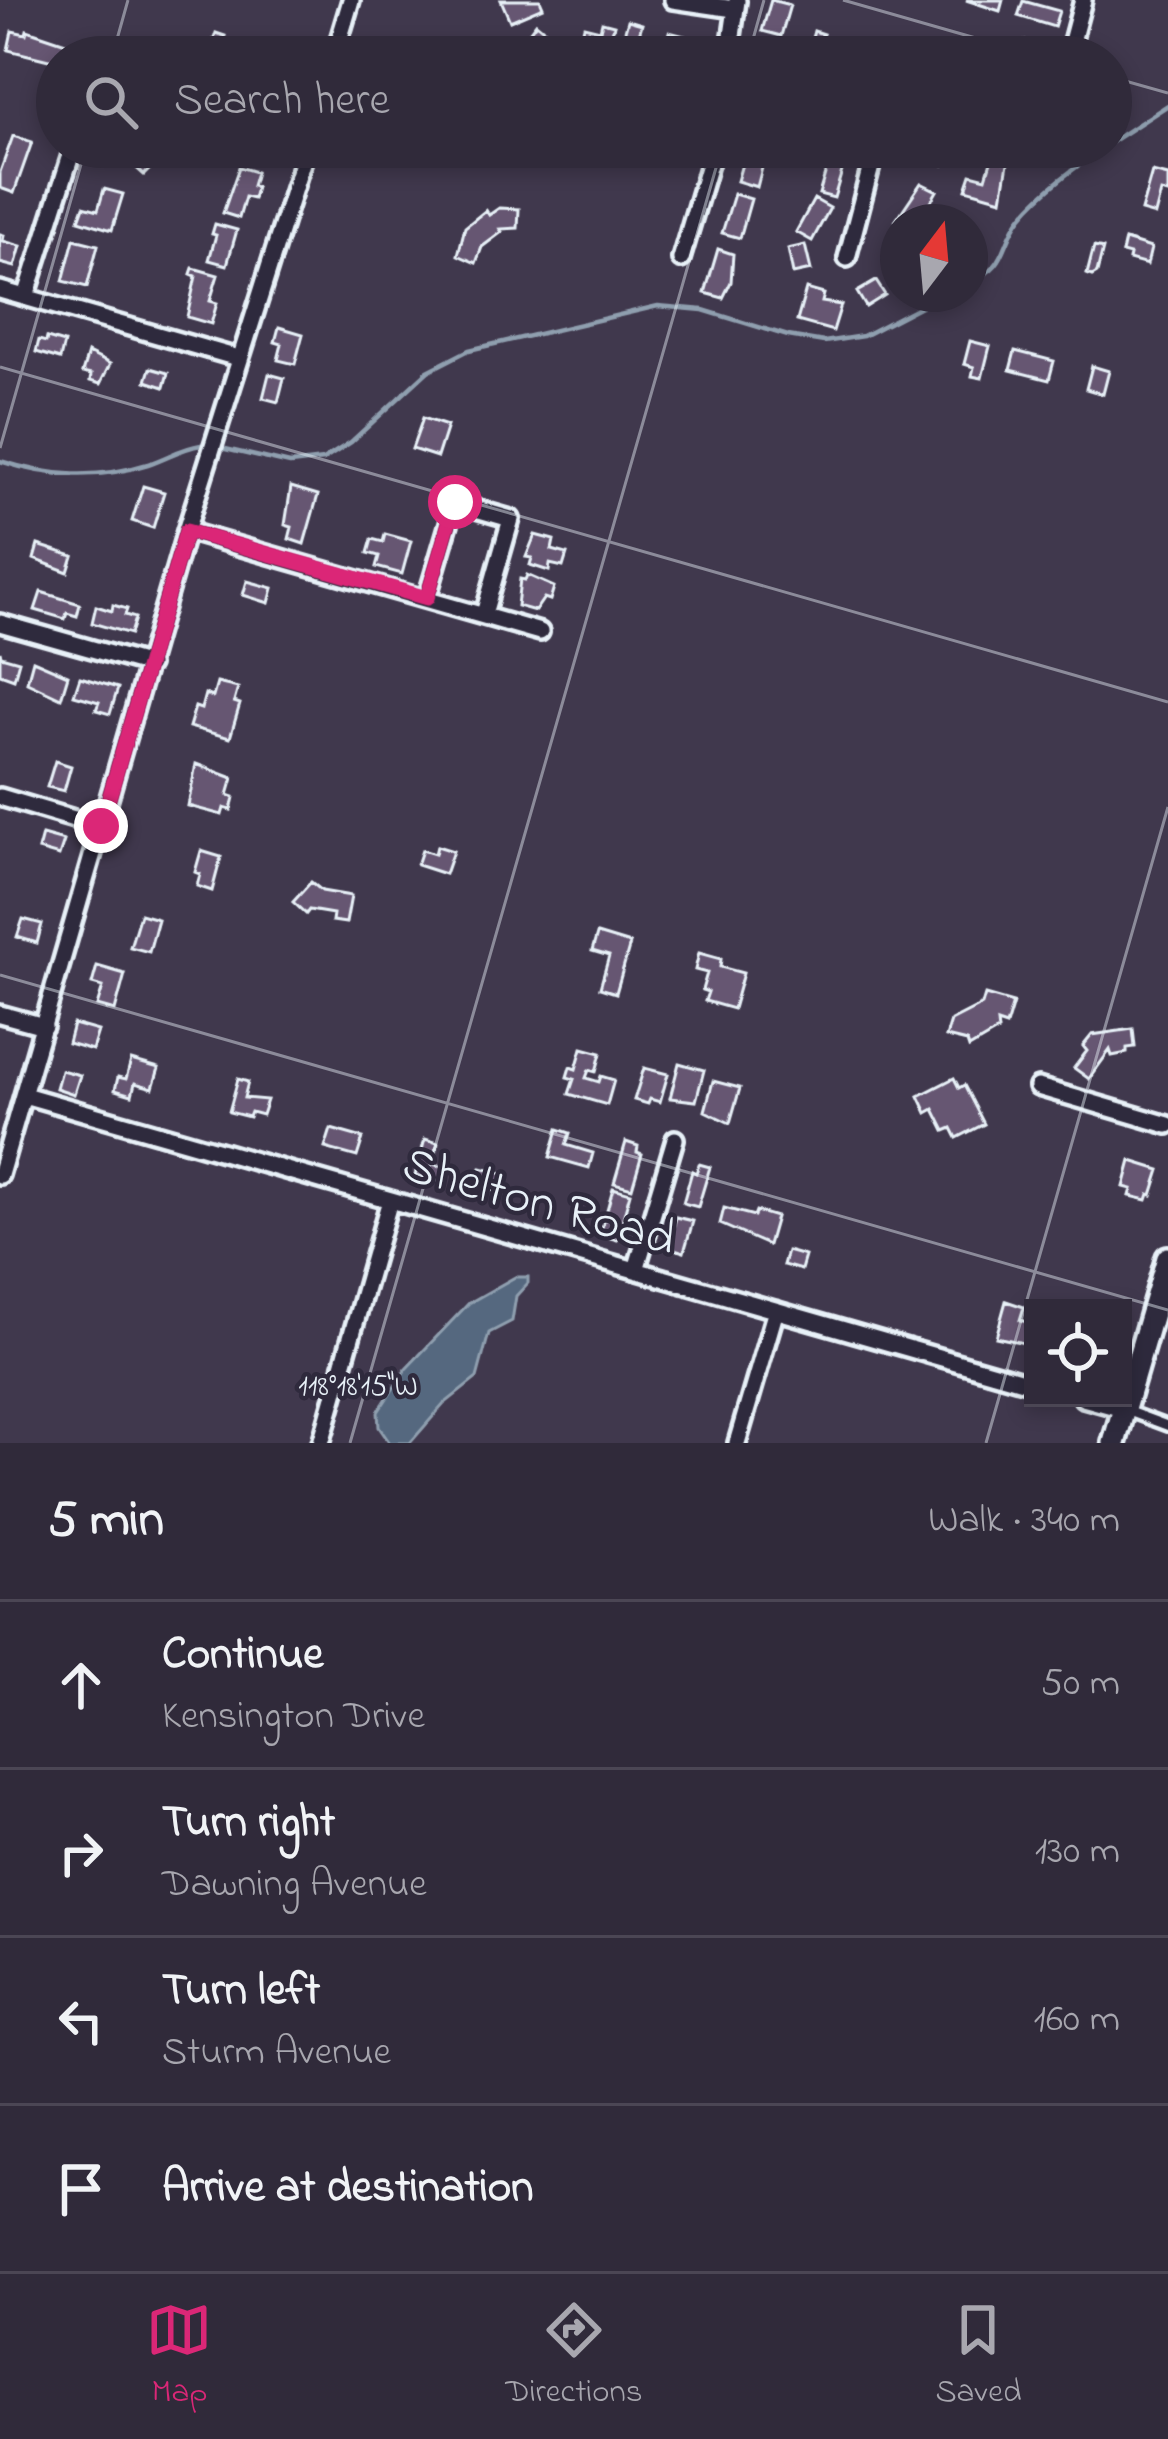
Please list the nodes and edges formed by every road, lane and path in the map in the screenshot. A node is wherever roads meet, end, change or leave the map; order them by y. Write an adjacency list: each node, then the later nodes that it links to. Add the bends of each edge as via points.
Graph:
1 (351, 0): 5 (street)
2 (674, 0): 4 (street)
3 (1083, 0): 7 (street)
4 (736, 5): 6 (street)
5 (340, 36)
6 (732, 36)
7 (1074, 36)
8 (67, 168): 15 (street)
9 (300, 168): 16 (street)
10 (708, 168): 13 (street)
11 (871, 168): 12 (street)
12 (848, 258)
13 (681, 259)
14 (0, 290): 15 (street)
15 (26, 297): 16 (street)
16 (238, 358): 17 (street)
17 (186, 531): 18 (street); 22 (street)
18 (427, 598): 19 (street); 19 (street, via 455,502 511,519)
19 (484, 614): 21 (street)
20 (0, 623): 22 (street)
21 (540, 632)
22 (149, 665): 24 (street)
23 (0, 797): 24 (street)
24 (101, 826): 26 (street)
25 (0, 1014): 26 (street)
26 (44, 1026): 28 (street)
27 (1038, 1088): 29 (street)
28 (24, 1095): 31 (street); 32 (street, Shelton Road)
29 (1168, 1125)
30 (675, 1139): 34 (street)
31 (0, 1174)
32 (390, 1200): 34 (street, Shelton Road); 40 (street)
33 (1168, 1258): 38 (main road)
34 (636, 1270): 35 (street, Shelton Road)
35 (776, 1310): 36 (street, Shelton Road); 41 (street)
36 (1024, 1381)
37 (1116, 1407): 38 (street)
38 (1123, 1409): 39 (lane); 42 (main road)
39 (1168, 1426)
40 (321, 1443)
41 (737, 1443)
42 (1114, 1443)

